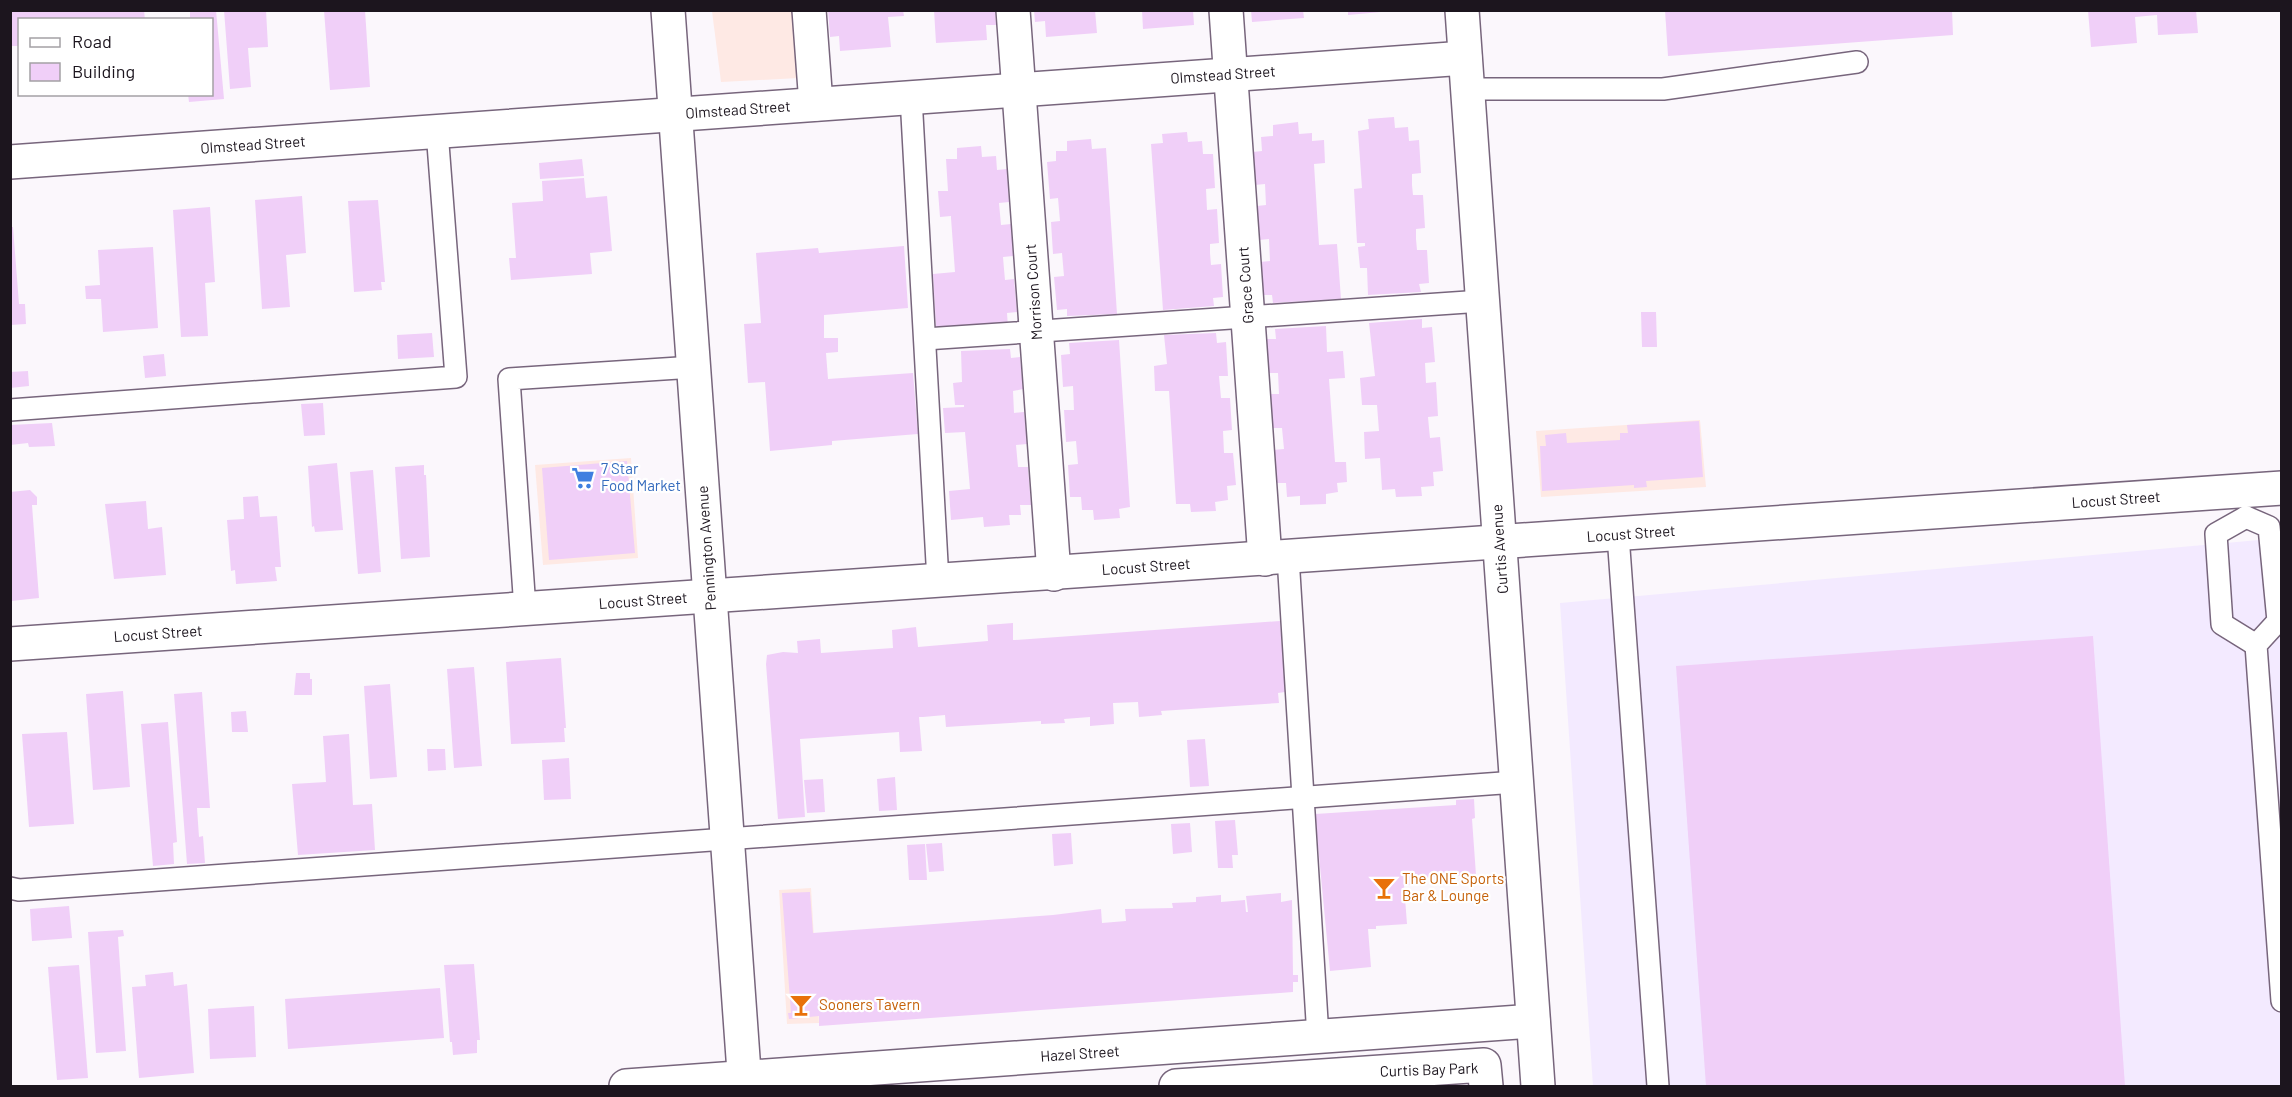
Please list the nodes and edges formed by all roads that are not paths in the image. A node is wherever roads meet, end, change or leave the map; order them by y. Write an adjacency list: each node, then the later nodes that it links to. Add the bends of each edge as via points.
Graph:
1 (668, 10): 12 (street, Pennington Avenue)
2 (809, 10): 11 (street)
3 (1013, 10): 9 (street, Morrison Court)
4 (1226, 10): 8 (street, Grace Court)
5 (1462, 10): 7 (street, Curtis Avenue)
6 (1857, 62): 7 (lane, via 1663,89)
7 (1466, 74): 8 (street, Olmstead Street); 15 (street, Curtis Avenue)
8 (1231, 75): 9 (street, Olmstead Street); 16 (street, Grace Court)
9 (1019, 89): 10 (street, Olmstead Street); 17 (street, Morrison Court)
10 (911, 97): 11 (street, Olmstead Street); 18 (lane)
11 (816, 104): 12 (street, Olmstead Street)
12 (675, 114): 13 (street, Olmstead Street); 19 (street, Pennington Avenue)
13 (437, 131): 14 (street, Olmstead Street); 20 (lane, via 456,377)
14 (10, 162)
15 (1482, 301): 16 (lane); 24 (street, Curtis Avenue)
16 (1248, 317): 17 (lane); 25 (street, Grace Court)
17 (1037, 332): 18 (lane); 26 (street, Morrison Court)
18 (925, 339): 27 (lane)
19 (694, 367): 28 (street, Pennington Avenue); 29 (lane, via 509,379)
20 (10, 410)
21 (2282, 488): 22 (street, Locust Street)
22 (2245, 504): 23 (street, Locust Street); 31 (lane, via 2269,527 2278,621); 31 (lane, via 2216,534 2222,624)
23 (1618, 535): 24 (street, Locust Street); 44 (lane)
24 (1500, 544): 25 (street, Locust Street); 32 (street, Curtis Avenue)
25 (1276, 558): 26 (street, Locust Street); 33 (lane)
26 (1054, 574): 27 (street, Locust Street)
27 (938, 581): 28 (street, Locust Street)
28 (710, 597): 29 (street, Locust Street); 34 (street, Pennington Avenue)
29 (525, 609): 30 (street, Locust Street)
30 (10, 644)
31 (2256, 645): 36 (lane)
32 (1516, 782): 33 (lane); 37 (street, Curtis Avenue)
33 (1303, 797): 34 (lane); 38 (lane)
34 (727, 838): 35 (lane); 39 (street, Pennington Avenue)
35 (10, 888)
36 (2282, 1001)
37 (1533, 1021): 38 (street, Hazel Street); 43 (street, Curtis Avenue)
38 (1318, 1037): 39 (street, Hazel Street)
39 (745, 1082): 40 (street, Hazel Street)
40 (626, 1086)
41 (1176, 1086): 42 (street, Curtis Bay Park, via 1484,1065)
42 (1486, 1086)
43 (1538, 1086)
44 (1658, 1086)

